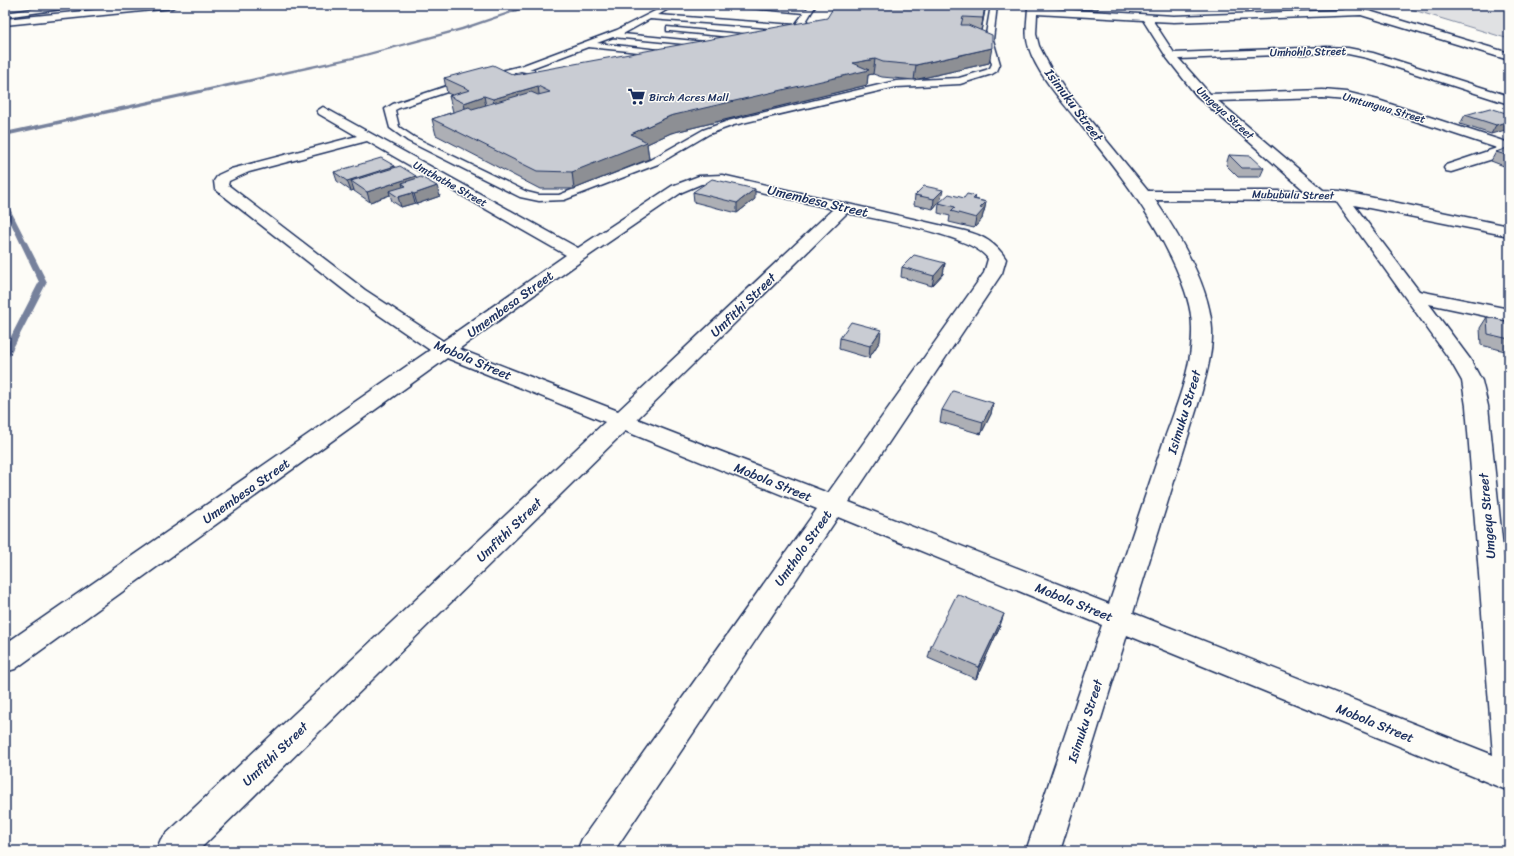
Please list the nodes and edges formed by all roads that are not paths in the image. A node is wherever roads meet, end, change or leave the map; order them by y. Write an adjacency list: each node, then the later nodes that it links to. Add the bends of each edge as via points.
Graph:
1 (56, 5): 14 (street)
2 (75, 5): 14 (lane)
3 (149, 5): 17 (lane)
4 (172, 5): 17 (street)
5 (672, 5): 11 (lane)
6 (740, 5): 9 (lane)
7 (994, 5): 30 (lane, via 990,40 996,64 989,72 960,81 896,84 731,122 706,132 658,160 560,198 524,195 411,140 395,128 390,109 396,106 471,81)
8 (1339, 5): 13 (street)
9 (812, 8): 21 (lane, via 801,18)
10 (1033, 8): 16 (street); 39 (street, Isimuku Street, via 1033,46 1047,74)
11 (665, 9): 12 (lane); 15 (lane)
12 (681, 10)
13 (1360, 12): 16 (street); 28 (street)
14 (5, 14)
15 (650, 17): 18 (lane); 21 (lane)
16 (1147, 19): 27 (street, Umgeya Street)
17 (5, 21)
18 (633, 25): 19 (lane); 23 (lane)
19 (648, 27)
20 (664, 28): 24 (lane, via 754,36)
21 (796, 28): 22 (lane)
22 (770, 34)
23 (612, 35): 24 (lane); 25 (lane)
24 (713, 43): 26 (lane)
25 (587, 44): 26 (lane); 30 (lane)
26 (667, 51): 29 (lane)
27 (1171, 56): 32 (street, Umgeya Street); 33 (street, Umhohlo Street, via 1348,51 1369,55)
28 (1509, 57)
29 (628, 58)
30 (524, 68): 31 (lane)
31 (539, 73)
32 (1207, 98): 36 (street, Umtungwa Street, via 1323,94 1346,96); 38 (street, Umgeya Street)
33 (1509, 100)
34 (323, 111): 35 (street, Umthathe Street)
35 (367, 137): 43 (street, Umthathe Street); 46 (street, Mobola Street, via 239,170 226,176 219,185 358,294 412,331)
36 (1507, 147): 37 (street)
37 (1451, 168)
38 (1329, 195): 39 (street, Mububulu Street); 41 (street, Mububulu Street); 44 (street, Umgeya Street)
39 (1145, 196): 49 (street, Isimuku Street, via 1159,217 1190,281 1202,328 1201,353 1186,408)
40 (844, 207): 42 (street, Umembesa Street, via 965,236); 43 (street, Umembesa Street, via 734,181 699,180 673,192); 47 (street, Umfithi Street)
41 (1509, 231)
42 (986, 246): 48 (street, Umtholo Street, via 994,252 997,259 993,273)
43 (578, 256): 46 (street, Umembesa Street)
44 (1414, 295): 45 (street); 51 (street, Umgeya Street, via 1460,359 1472,381 1477,406)
45 (1509, 315)
46 (446, 350): 47 (street, Mobola Street); 50 (street, Umembesa Street)
47 (623, 421): 48 (street, Mobola Street); 53 (street, Umfithi Street)
48 (832, 506): 49 (street, Mobola Street); 54 (street, Umtholo Street)
49 (1118, 620): 52 (street, Mobola Street); 55 (street, Isimuku Street)
50 (5, 660)
51 (1509, 754)
52 (1509, 776)
53 (173, 851)
54 (594, 851)
55 (1043, 851)

